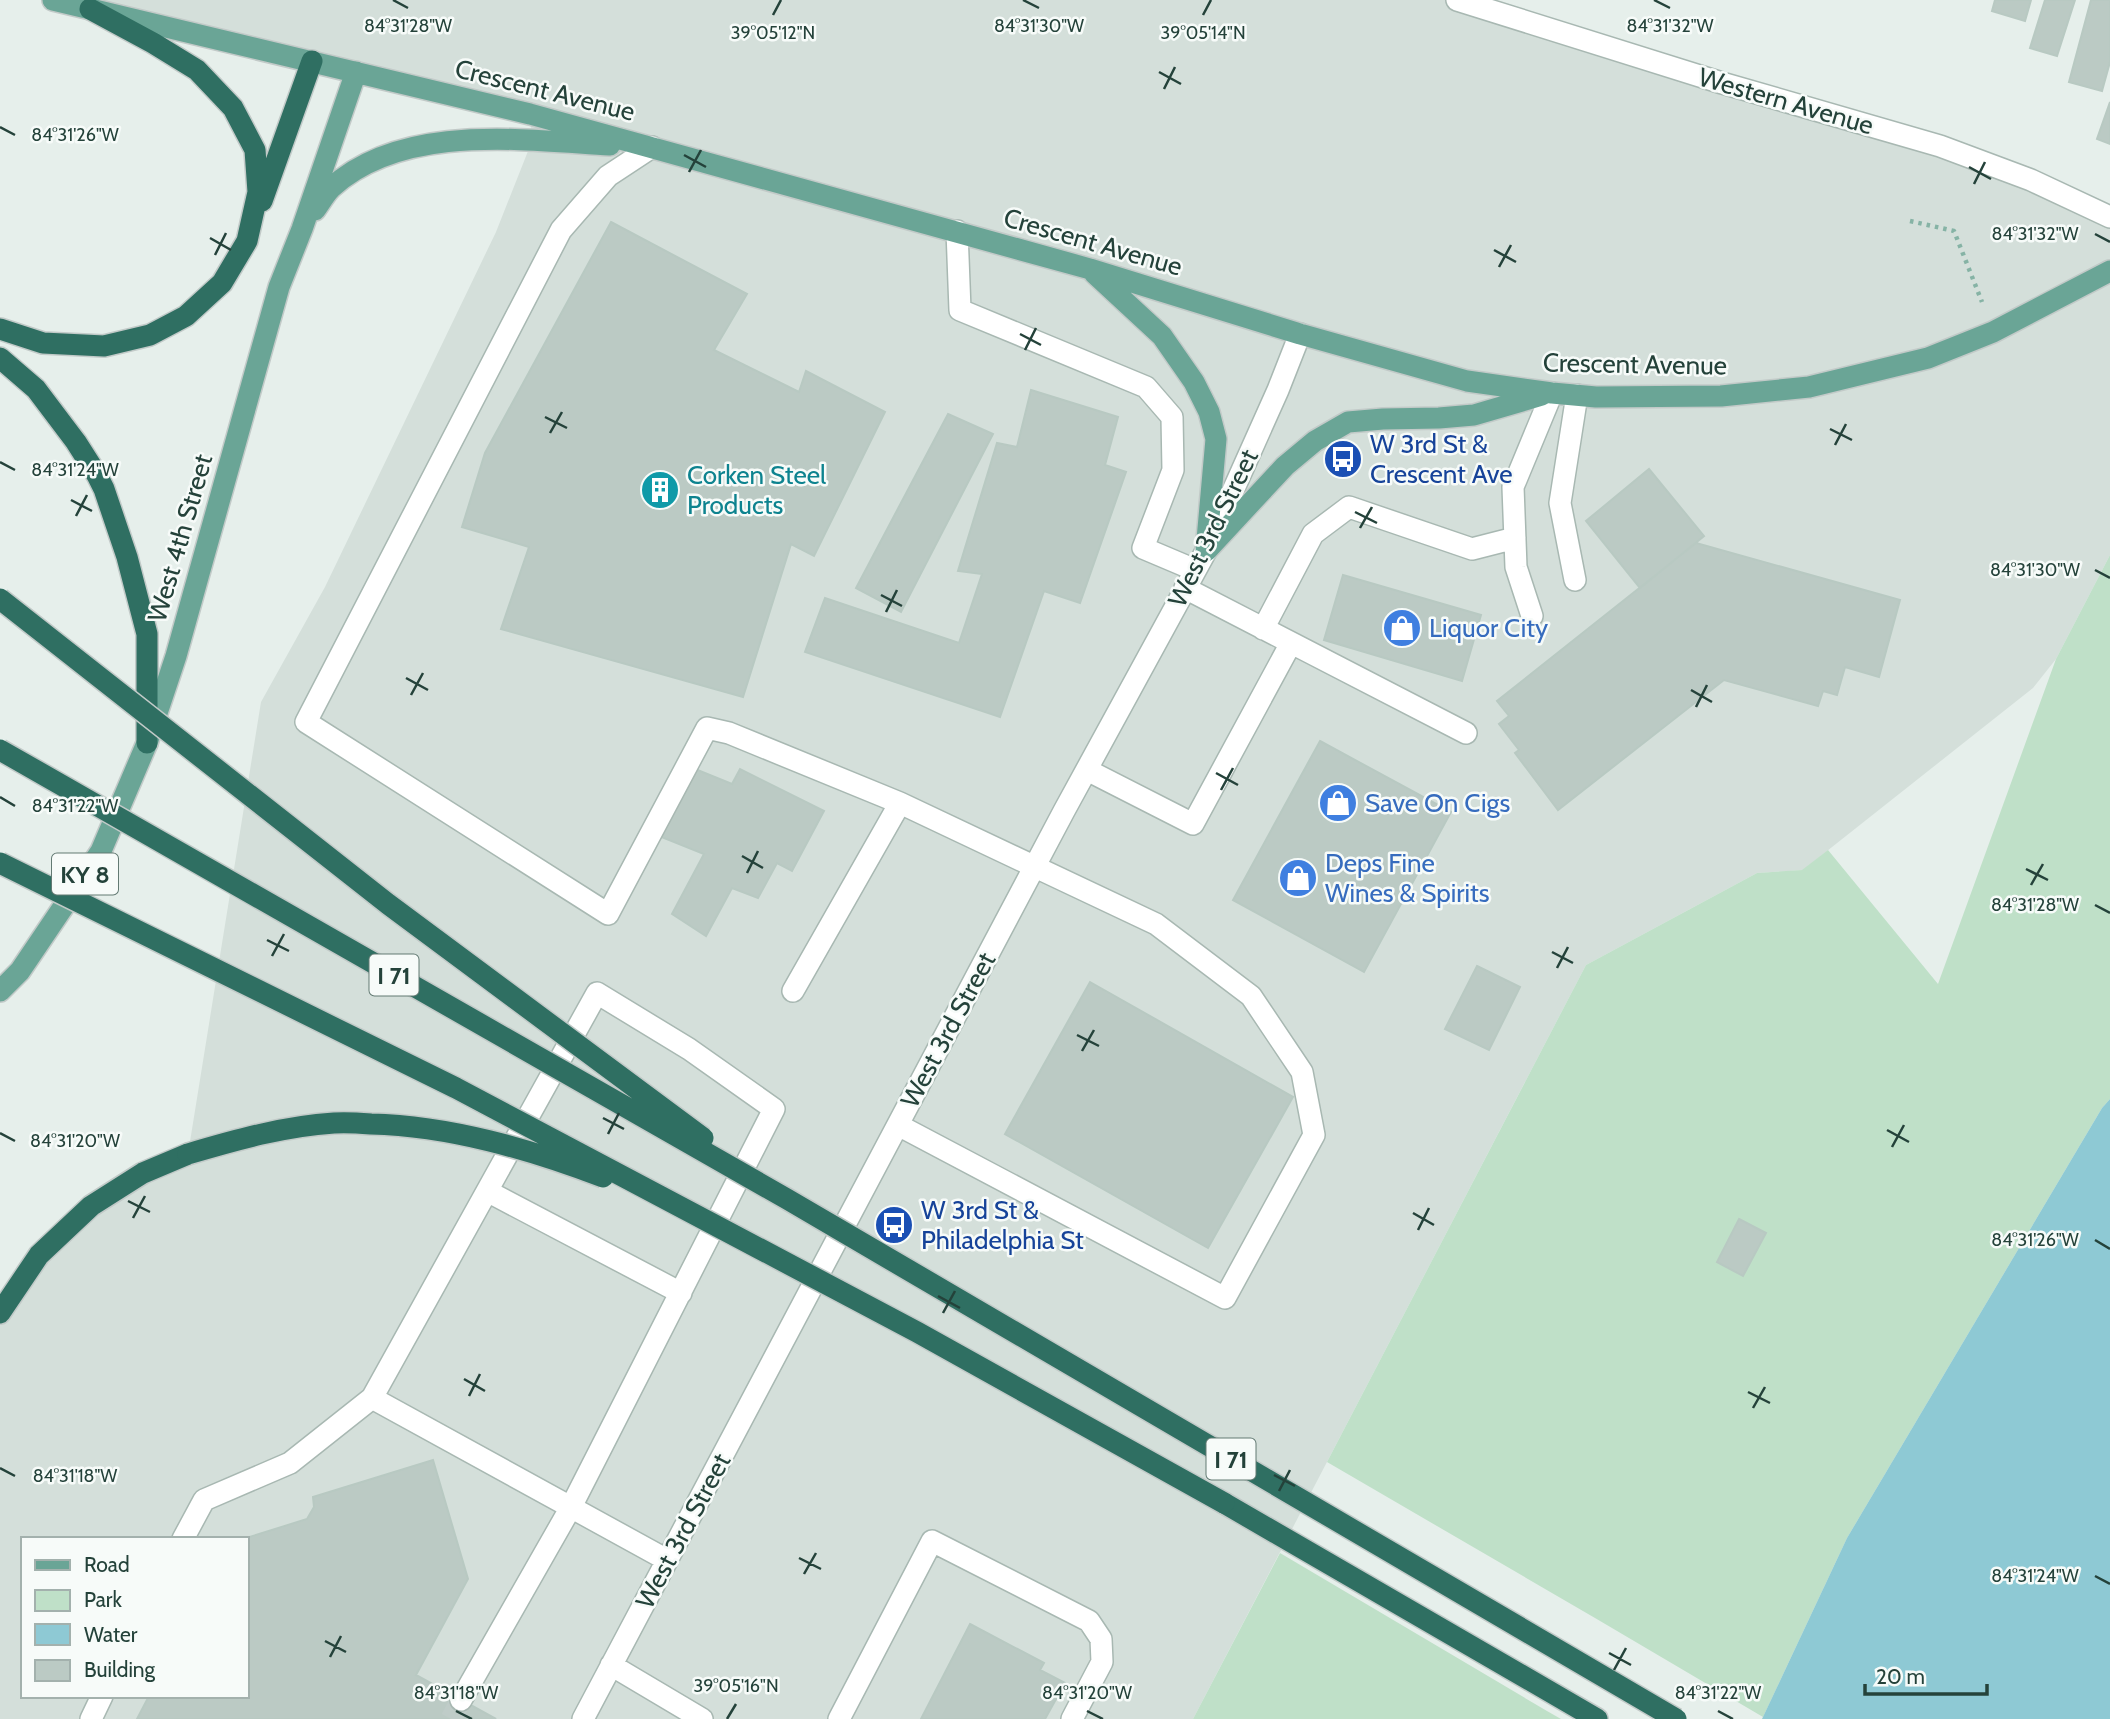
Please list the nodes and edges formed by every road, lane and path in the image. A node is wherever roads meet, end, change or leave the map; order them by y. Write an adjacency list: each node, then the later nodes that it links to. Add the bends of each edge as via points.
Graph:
1 (53, 0): 3 (main road, Crescent Avenue / KY 8)
2 (1457, 0): 7 (street, Western Avenue, via 1940,146 2031,180)
3 (90, 9): 4 (main road, Crescent Avenue / KY 8); 11 (highway, via 197,70 233,108 255,150 258,192)
4 (312, 61): 5 (main road, Crescent Avenue / KY 8); 11 (highway)
5 (356, 72): 6 (main road, Crescent Avenue / KY 8); 9 (main road, West 4th Street)
6 (652, 147): 9 (main road, KY 8, via 460,139 406,149 360,167 329,189); 10 (main road, Crescent Avenue / KY 8); 32 (street, via 608,176 561,230 306,722 608,914 707,729 729,733)
7 (2110, 217)
8 (1910, 221): 15 (path, via 1954,231)
9 (302, 229): 29 (main road, West 4th Street / KY 8, via 279,286 176,656)
10 (957, 232): 12 (main road, Crescent Avenue / KY 8); 22 (street, via 960,310 1146,387 1172,416 1173,470 1143,548)
11 (247, 241): 14 (highway, via 222,283 186,316 150,335 104,346 43,343)
12 (1090, 269): 16 (main road, Crescent Avenue / KY 8); 21 (main road, via 1162,336 1209,412 1216,439)
13 (2110, 271): 15 (main road, Crescent Avenue / KY 8)
14 (0, 329)
15 (1993, 332): 19 (main road, Crescent Avenue / KY 8, via 1928,358 1809,387 1721,396)
16 (1300, 334): 18 (main road, Crescent Avenue / KY 8, via 1467,381); 21 (street, West 3rd Street)
17 (0, 358): 29 (highway, via 36,389 104,489 147,635)
18 (1552, 393): 19 (main road, Crescent Avenue / KY 8); 20 (street, via 1513,488); 21 (main road, via 1474,415 1348,422 1284,466)
19 (1577, 395): 23 (street, via 1560,503)
20 (1515, 538): 25 (street, via 1516,567); 26 (street, via 1472,549 1349,507 1313,534)
21 (1206, 551): 22 (street, West 3rd Street)
22 (1190, 579): 26 (street); 31 (street, West 3rd Street)
23 (1576, 580)
24 (0, 600): 39 (highway, bridge, via 399,912)
25 (1532, 616)
26 (1263, 629): 27 (street)
27 (1291, 643): 28 (street); 31 (street, via 1193,824)
28 (1466, 733)
29 (147, 743): 36 (main road, West 4th Street / KY 8, via 101,851 20,971)
30 (0, 750): 39 (highway, I 71, bridge)
31 (1087, 770): 34 (street, West 3rd Street)
32 (900, 803): 34 (street); 35 (street)
33 (0, 863): 40 (highway, I 71, bridge, via 456,1088)
34 (1036, 866): 37 (street, West 3rd Street); 37 (street, via 1156,923 1251,996 1302,1072 1314,1135 1225,1298)
35 (793, 990)
36 (0, 991)
37 (898, 1125): 46 (street, West 3rd Street)
38 (487, 1191): 41 (street); 41 (street, via 597,993 689,1049 774,1109); 43 (street)
39 (787, 1199): 56 (highway, I 71, bridge)
40 (699, 1216): 42 (highway, bridge, via 588,1171 465,1135 334,1122 281,1130 188,1154 143,1173 91,1206 39,1255); 55 (highway, I 71, bridge, via 1224,1503)
41 (681, 1293): 44 (street)
42 (0, 1313)
43 (372, 1398): 44 (street); 45 (street, via 290,1463 204,1500)
44 (571, 1507): 46 (street); 49 (street)
45 (184, 1537)
46 (667, 1560): 47 (street, West 3rd Street)
47 (611, 1665): 51 (street, West 3rd Street); 52 (street)
48 (101, 1698): 50 (street)
49 (461, 1700)
50 (91, 1719)
51 (583, 1719)
52 (702, 1719)
53 (839, 1719): 54 (street, via 932,1541 1089,1621 1101,1639 1102,1661)
54 (1072, 1719)
55 (1597, 1719)
56 (1676, 1719)

